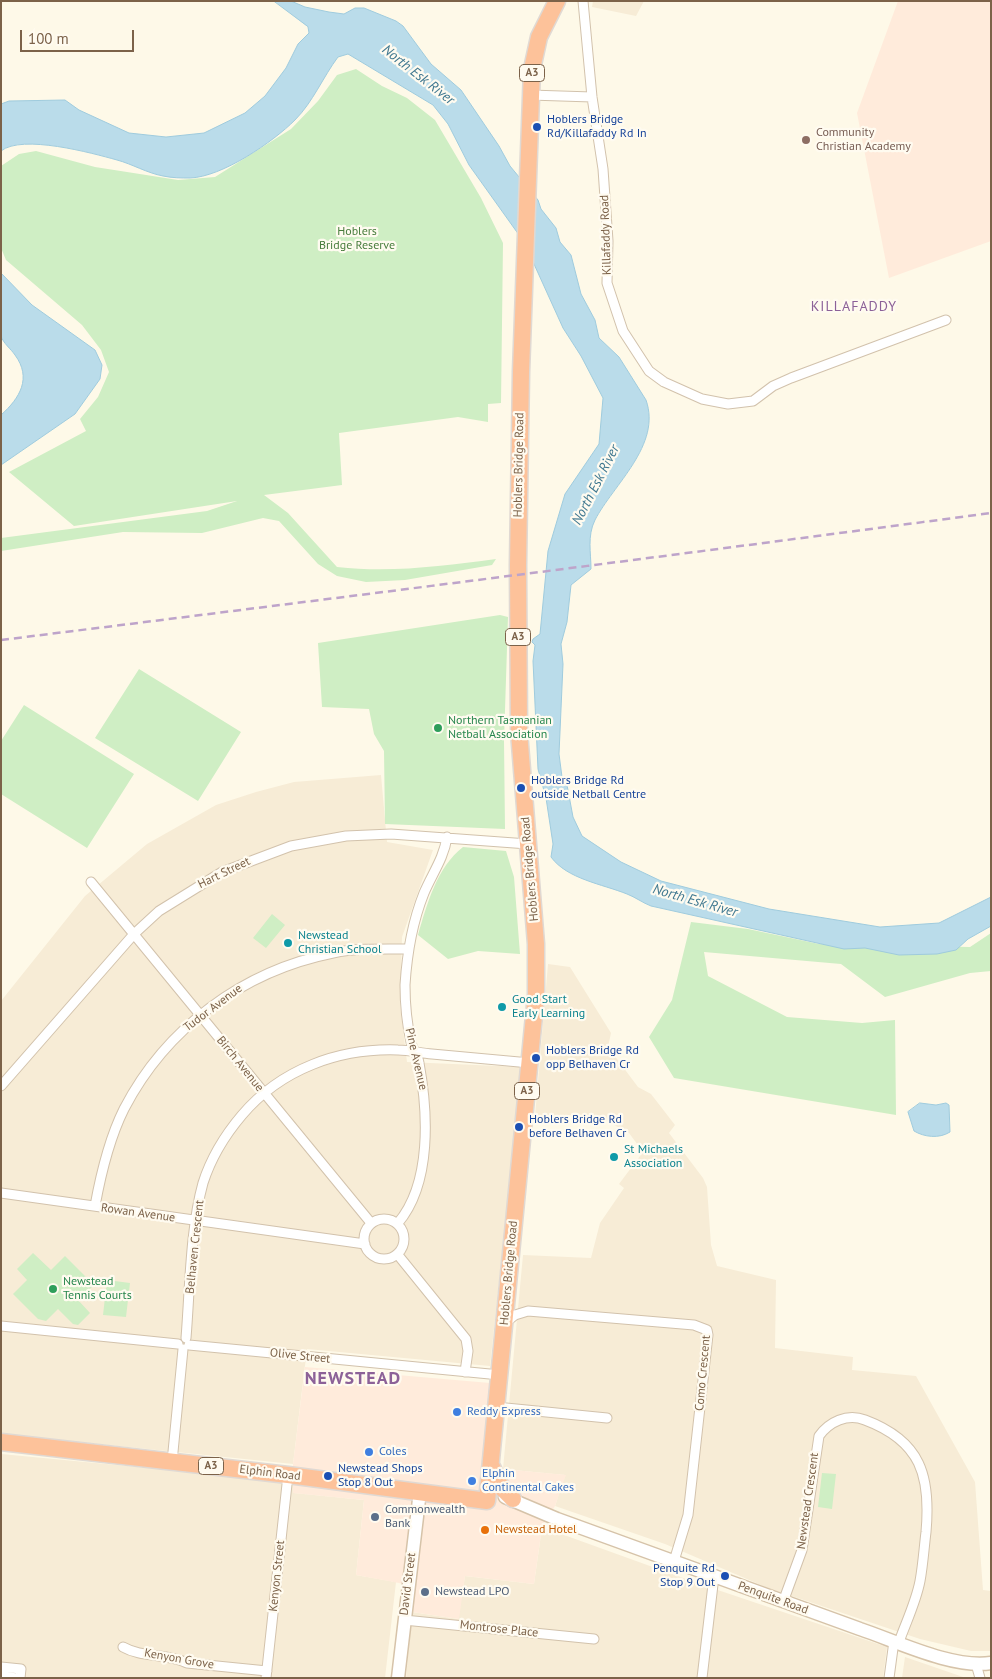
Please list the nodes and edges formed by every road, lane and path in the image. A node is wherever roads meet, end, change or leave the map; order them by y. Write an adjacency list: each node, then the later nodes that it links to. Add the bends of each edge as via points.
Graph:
1 (557, 1): 3 (highway, Hoblers Bridge Road / A3, via 539,38)
2 (583, 1): 4 (street, Killafaddy Road)
3 (530, 95): 4 (street); 7 (highway, Hoblers Bridge Road / A3, via 518,551 519,732)
4 (592, 97): 5 (street, Killafaddy Road, via 603,169 607,283 623,331 649,371 664,382 702,399 728,404 753,401 791,378)
5 (946, 320)
6 (447, 837): 7 (street, Hart Street); 9 (street, Hart Street, via 379,834 291,846 222,872 159,911); 10 (street, Pine Avenue, via 445,852 422,901)
7 (528, 844): 13 (highway, Hoblers Bridge Road / A3, via 536,952)
8 (91, 882): 9 (street, Birch Avenue)
9 (134, 934): 11 (street, Birch Avenue); 14 (street, Hart Street)
10 (408, 949): 11 (street, Tudor Avenue, via 364,950 305,960 247,983); 12 (street, Pine Avenue, via 405,999 411,1044)
11 (200, 1015): 15 (street, Birch Avenue); 17 (street, Tudor Avenue, via 168,1045 124,1109 106,1155)
12 (416, 1052): 13 (street, Belhaven Crescent); 15 (street, Belhaven Crescent, via 366,1051 332,1057 286,1078); 20 (street, Pine Avenue, via 425,1098 424,1149 411,1203)
13 (530, 1062): 23 (highway, Hoblers Bridge Road / A3)
14 (1, 1086)
15 (264, 1094): 18 (street, Belhaven Crescent, via 238,1119 219,1147 204,1182); 19 (street, Birch Avenue)
16 (1, 1193): 17 (street, Rowan Avenue)
17 (95, 1206): 18 (street, Rowan Avenue)
18 (196, 1221): 21 (street, Rowan Avenue); 25 (street, Belhaven Crescent)
19 (371, 1223): 20 (street, via 382,1218); 21 (street, via 365,1232)
20 (398, 1224): 22 (street, via 403,1229 405,1242)
21 (364, 1244): 22 (street, via 378,1258)
22 (398, 1254): 26 (street, via 466,1339)
23 (505, 1323): 27 (highway, Hoblers Bridge Road / A3); 38 (street, Como Crescent, via 528,1311 694,1325 707,1330 688,1515)
24 (1, 1326): 25 (street, Olive Street)
25 (184, 1344): 26 (street, Olive Street); 31 (street, Belhaven Crescent)
26 (465, 1372): 27 (street, Olive Street)
27 (500, 1375): 28 (highway, Hoblers Bridge Road / A3)
28 (496, 1407): 29 (street); 32 (highway, Hoblers Bridge Road / A3)
29 (607, 1418)
30 (1, 1442): 31 (highway, Elphin Road / A3)
31 (172, 1462): 33 (highway, Elphin Road / A3)
32 (491, 1465): 35 (highway, Hoblers Bridge Road / A3); 36 (highway, via 501,1487)
33 (288, 1475): 34 (highway, Elphin Road / A3); 48 (street, Kenyon Street)
34 (420, 1491): 35 (highway, Elphin Road / A3, via 437,1496); 41 (street, David Street)
35 (487, 1497): 36 (street, Penquite Road); 37 (street, Penquite Road)
36 (513, 1499): 37 (street, Penquite Road)
37 (557, 1519): 38 (street, Penquite Road)
38 (674, 1561): 39 (street, Penquite Road)
39 (714, 1576): 40 (street, Penquite Road); 52 (street)
40 (783, 1602): 43 (street, Penquite Road); 43 (street, Newstead Crescent, via 802,1550 819,1436 832,1423 849,1417 862,1419 889,1430 899,1438 922,1467 926,1480 927,1524 920,1582)
41 (404, 1620): 42 (street, Montrose Place); 51 (street, David Street)
42 (594, 1639)
43 (896, 1641): 46 (street, Penquite Road); 53 (street, Newstead Crescent)
44 (122, 1646): 48 (street, Kenyon Grove, via 187,1663)
45 (991, 1663): 46 (street, Penquite Road)
46 (976, 1664): 54 (street)
47 (1, 1667): 50 (street, via 20,1669)
48 (267, 1674)
49 (1, 1676): 50 (street)
50 (18, 1678)
51 (398, 1678)
52 (702, 1678)
53 (889, 1678)
54 (980, 1678)

